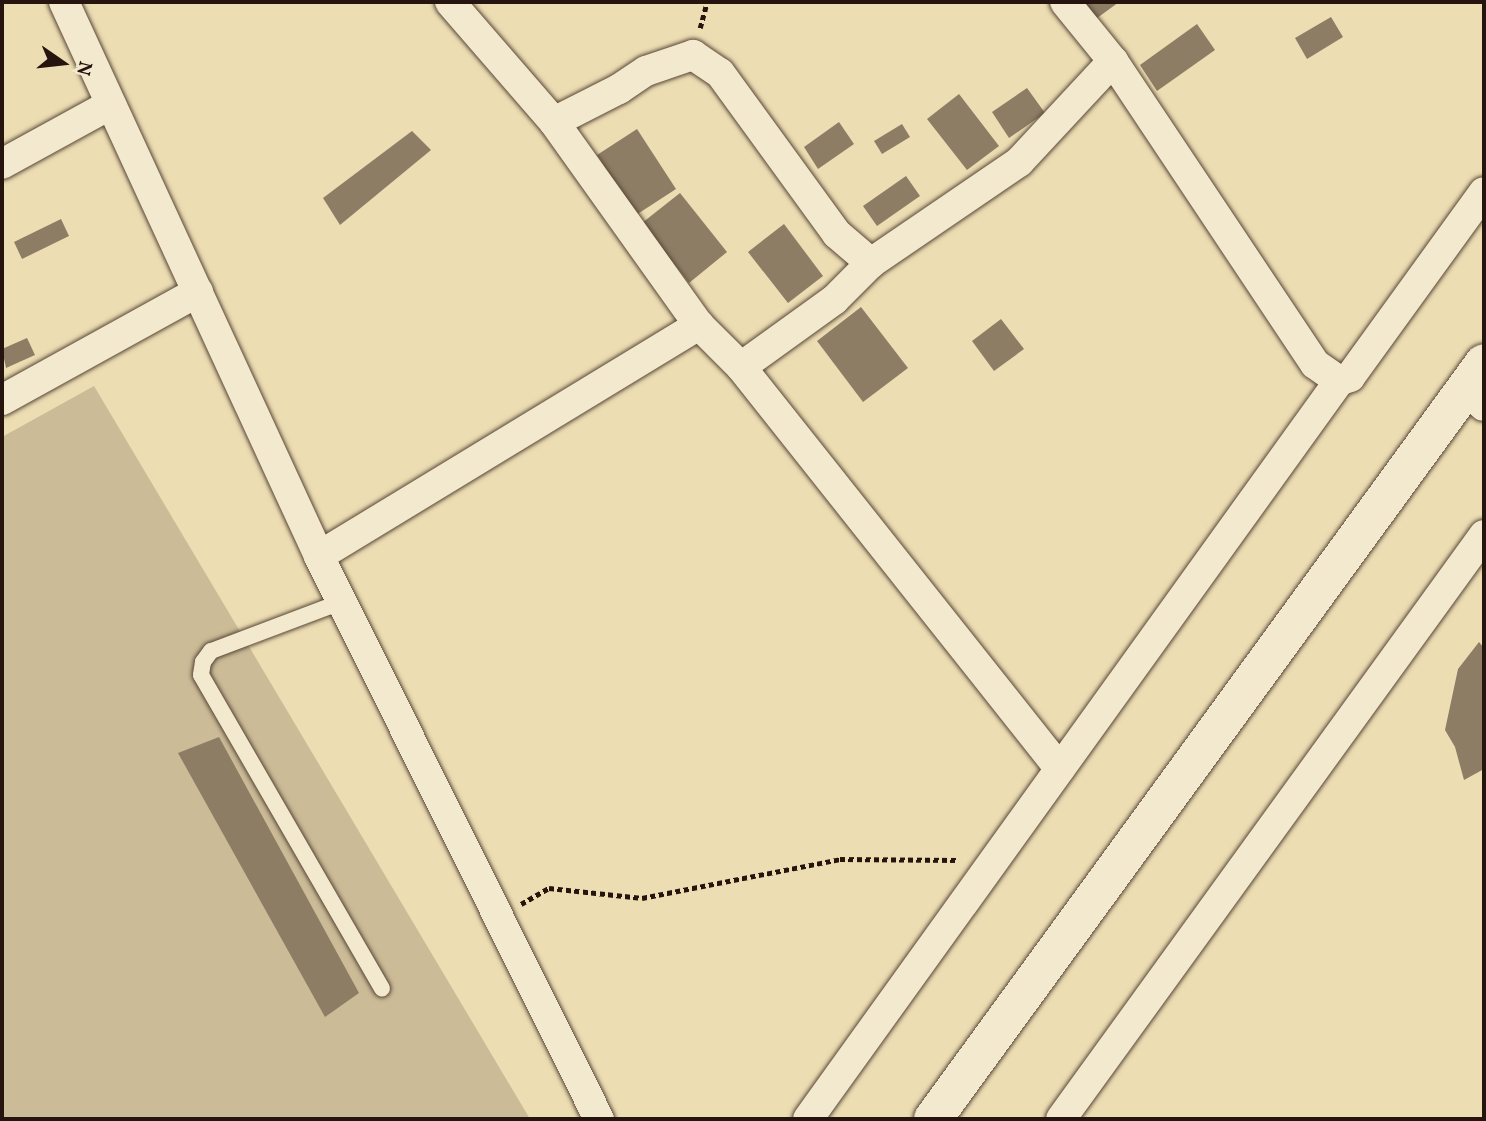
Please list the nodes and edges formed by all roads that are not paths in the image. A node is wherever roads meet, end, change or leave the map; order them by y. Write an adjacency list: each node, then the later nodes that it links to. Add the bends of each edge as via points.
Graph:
1 (64, 2): 5 (street)
2 (450, 2): 6 (street)
3 (1065, 2): 4 (street)
4 (1113, 61): 9 (street, via 1018,162); 13 (street, via 1315,363)
5 (111, 104): 7 (street); 10 (street)
6 (554, 122): 9 (street, via 646,71 694,55 720,73 837,234); 11 (street)
7 (2, 164)
8 (1484, 192): 13 (street, via 1350,377)
9 (871, 263): 12 (street, via 834,300)
10 (198, 292): 15 (street); 17 (street)
11 (699, 325): 12 (street); 17 (street)
12 (741, 367): 19 (street)
13 (1339, 381): 19 (street)
14 (1478, 386): 23 (street)
15 (2, 400)
16 (1484, 534): 24 (street)
17 (318, 556): 18 (street)
18 (341, 602): 20 (lane, via 212,651 203,662 201,676); 21 (street)
19 (1060, 769): 22 (street)
20 (382, 989)
21 (599, 1119)
22 (807, 1119)
23 (933, 1119)
24 (1061, 1119)

